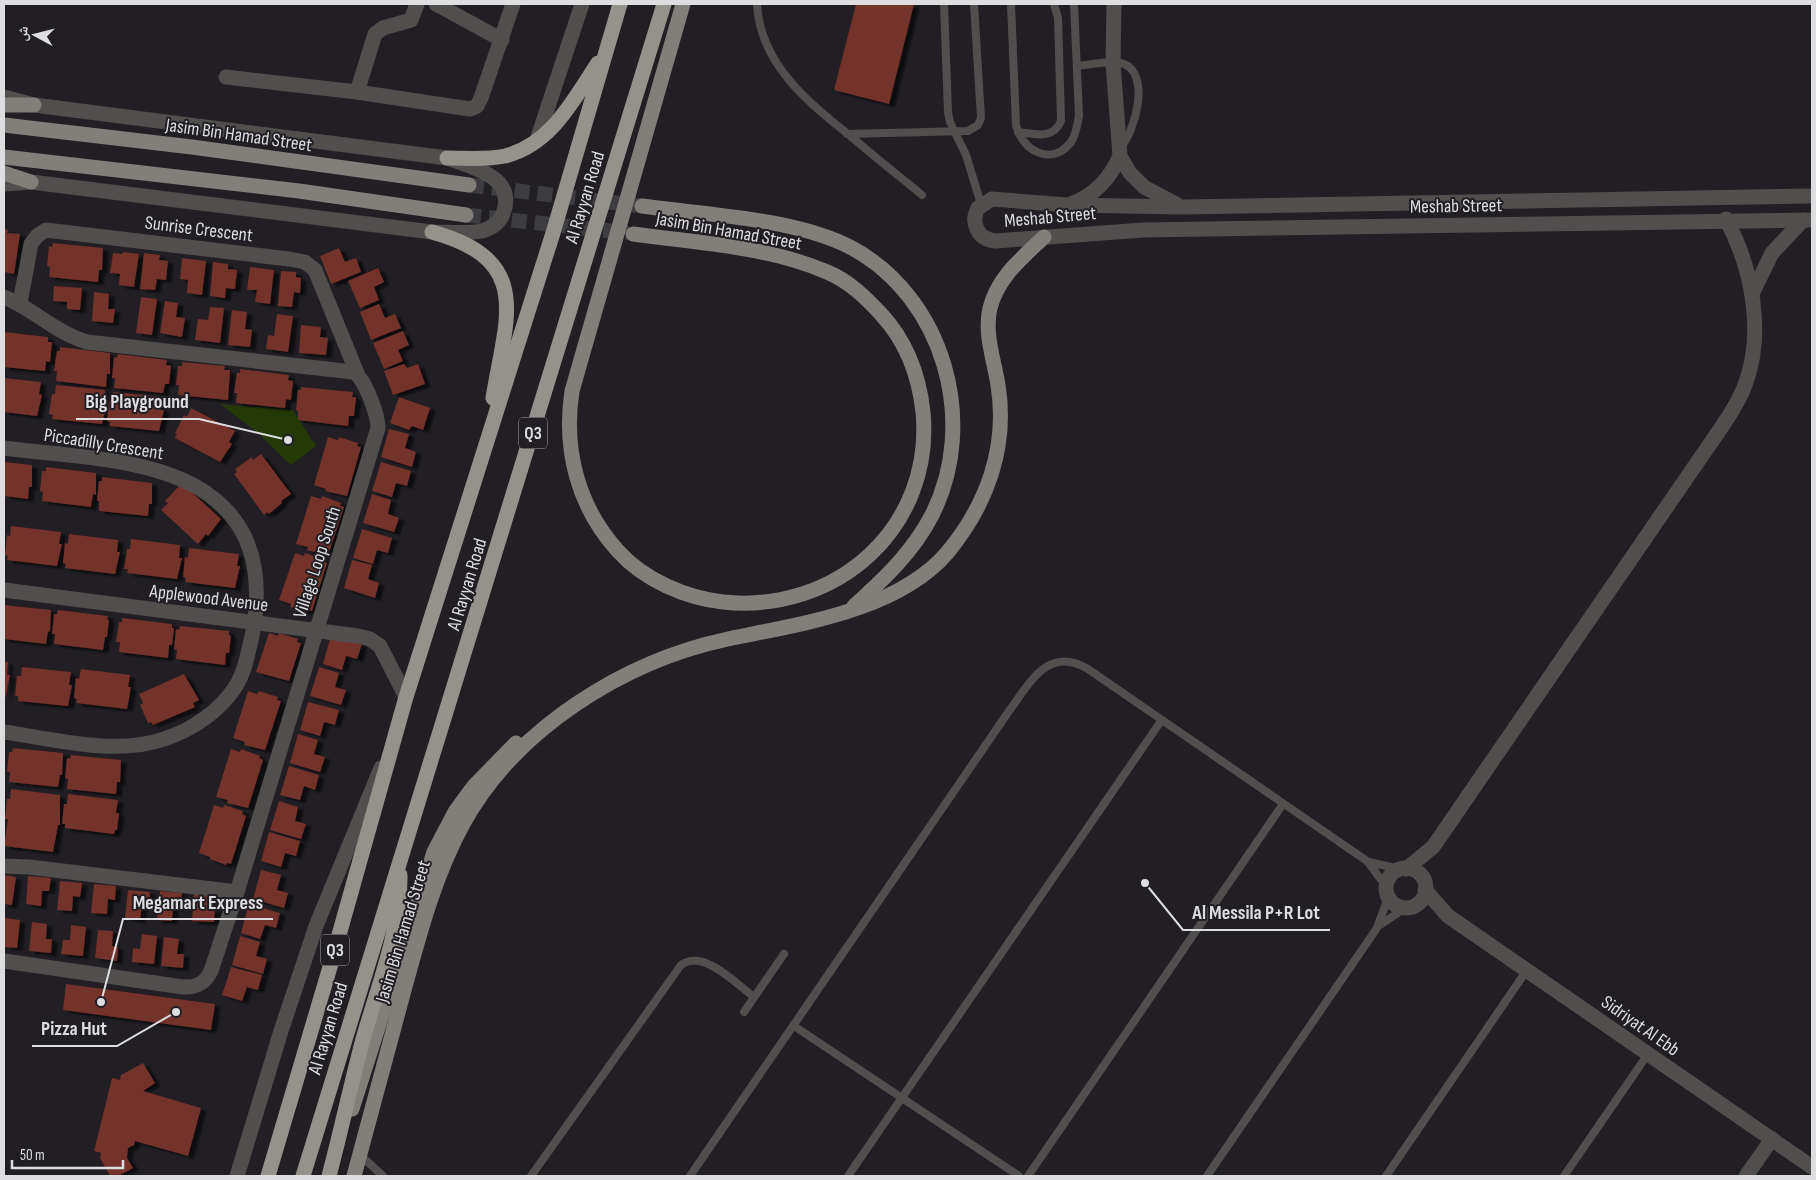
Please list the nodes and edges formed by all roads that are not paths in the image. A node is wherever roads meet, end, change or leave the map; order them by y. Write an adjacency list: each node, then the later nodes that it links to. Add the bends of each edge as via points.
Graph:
1 (417, 4): 20 (street, via 411,20 383,28 375,34)
2 (436, 4): 15 (street)
3 (514, 4): 15 (street)
4 (582, 4): 28 (street)
5 (620, 4): 16 (highway, Al Rayyan Road / Q3)
6 (664, 4): 65 (highway, Al Rayyan Road / Q3)
7 (684, 4): 46 (main road, Jasim Bin Hamad Street, via 572,391 569,433 574,470 590,511 612,544 640,571 675,589 712,601 752,603 794,598 852,570 883,543 895,526 914,489 920,468 924,424 919,383 904,343 863,295 827,272 785,258 728,246)
8 (757, 4): 27 (lane, via 762,29 777,66 797,91)
9 (944, 4): 25 (lane, via 948,112)
10 (974, 4): 25 (lane, via 981,118 972,130)
11 (1011, 4): 26 (lane)
12 (1054, 4): 26 (lane, via 1057,11 1061,121 1050,134)
13 (1074, 4): 18 (lane)
14 (1114, 4): 17 (street)
15 (502, 40): 20 (street, via 481,98 477,106 470,109)
16 (606, 51): 28 (highway, via 566,111); 52 (highway, Al Rayyan Road / Q3)
17 (1113, 63): 18 (lane); 29 (street); 29 (lane, via 1124,64 1132,71 1138,96 1134,126)
18 (1077, 66): 26 (lane, via 1077,130 1064,150 1053,154 1040,153 1028,148)
19 (226, 77): 20 (street)
20 (357, 92)
21 (4, 97): 23 (street, Jasim Bin Hamad Street)
22 (4, 105): 23 (main road)
23 (34, 105): 31 (street, Jasim Bin Hamad Street)
24 (4, 125): 35 (main road, Jasim Bin Hamad Street, via 202,148)
25 (954, 130): 27 (lane); 38 (lane, via 966,155)
26 (1018, 132)
27 (847, 134): 36 (lane)
28 (538, 140): 31 (highway, via 506,155)
29 (1120, 152): 39 (street, via 1115,167 1100,187); 41 (street, via 1130,173 1144,188)
30 (4, 157): 42 (main road, via 299,191)
31 (447, 158): 45 (street, Jasim Bin Hamad Street, via 496,178 505,191 505,209 496,223 482,231)
32 (4, 173): 33 (main road)
33 (31, 182): 34 (street); 45 (street)
34 (4, 184)
35 (469, 186)
36 (922, 195)
37 (1812, 196): 41 (street, Meshab Street)
38 (981, 204): 39 (street, Meshab Street, via 992,199); 47 (street, Meshab Street, via 976,212 975,226 987,239)
39 (1067, 205): 41 (street, Meshab Street)
40 (642, 206): 55 (main road, via 740,219 826,236 866,257 889,276 911,298 927,323 942,358 952,411 952,445 944,483 917,540 893,570)
41 (1183, 207)
42 (466, 215)
43 (1726, 220): 44 (street, Meshab Street); 47 (street, Meshab Street, via 1193,228); 48 (street, via 1745,263)
44 (1808, 220): 48 (street, via 1772,253)
45 (432, 232): 52 (highway, via 457,239 487,257 506,291 505,320)
46 (633, 234)
47 (1044, 237): 55 (main road, Jasim Bin Hamad Street, via 1008,272 990,308 988,329 999,387 1001,430 995,468 986,493 959,537 930,570 887,597)
48 (1752, 294): 64 (street, via 1752,362 1734,408)
49 (4, 297): 50 (street)
50 (20, 303): 51 (street, via 62,332 88,342); 51 (street, Sunrise Crescent, via 31,244 46,230 304,262 315,270)
51 (357, 373): 57 (street, Village Loop South, via 376,414 378,428)
52 (485, 447): 58 (highway, Al Rayyan Road / Q3)
53 (4, 448): 56 (street, Piccadilly Crescent, via 144,466 177,477 213,498 228,512 249,546 258,585)
54 (4, 590): 56 (street, Applewood Avenue)
55 (851, 608): 59 (main road, Jasim Bin Hamad Street, via 672,655 607,685)
56 (254, 624): 57 (street, Applewood Avenue); 62 (street, Piccadilly Crescent, via 247,660 236,685 219,706 180,733 132,747)
57 (316, 630): 58 (street, Applewood Avenue, via 370,639 380,646); 70 (street, Village Loop South)
58 (406, 697): 61 (highway, Al Rayyan Road / Q3)
59 (575, 705): 83 (main road, via 554,711 498,759 474,786 444,831 426,872 358,1091); 85 (main road, Jasim Bin Hamad Street, via 523,748 498,776 465,821 448,853 414,953)
60 (1160, 720): 63 (lane); 80 (lane, via 1079,664 1061,661 1042,669 1009,711); 82 (lane)
61 (399, 723): 87 (street, Al Rayyan Road, via 316,926); 88 (highway, Al Rayyan Road / Q3)
62 (4, 732)
63 (1283, 804): 66 (lane); 97 (lane)
64 (1433, 847): 68 (street); 69 (street)
65 (400, 861): 83 (highway, via 400,896 394,929 357,1061); 89 (highway, Al Rayyan Road / Q3)
66 (1367, 861): 68 (lane); 71 (lane)
67 (4, 866): 70 (street)
68 (1403, 869): 69 (street, via 1419,874); 71 (street, via 1390,876)
69 (1424, 885): 72 (street, via 1424,897); 73 (street, Sidriyat Al Ebb)
70 (237, 892): 76 (street, Village Loop South, via 211,971 205,981 194,987)
71 (1387, 892): 72 (street, via 1398,907); 74 (lane)
72 (1409, 908): 73 (street, Sidriyat Al Ebb); 74 (lane)
73 (1448, 916): 77 (street, Sidriyat Al Ebb)
74 (1377, 928): 98 (lane)
75 (784, 954): 78 (lane)
76 (4, 961)
77 (1527, 970): 81 (street, Sidriyat Al Ebb); 99 (lane)
78 (754, 997): 79 (lane); 93 (lane, via 703,960 691,960 681,965)
79 (744, 1012)
80 (794, 1026): 82 (lane); 94 (lane)
81 (1648, 1054): 84 (street, Sidriyat Al Ebb); 100 (lane)
82 (903, 1097): 95 (lane); 96 (lane)
83 (340, 1138): 90 (highway)
84 (1772, 1139): 86 (street, Sidriyat Al Ebb); 101 (street)
85 (360, 1154): 91 (main road, Jasim Bin Hamad Street); 92 (lane)
86 (1812, 1167)
87 (238, 1176)
88 (268, 1176)
89 (303, 1176)
90 (329, 1176)
91 (354, 1176)
92 (383, 1176)
93 (531, 1176)
94 (690, 1176)
95 (848, 1176)
96 (1019, 1176)
97 (1028, 1176)
98 (1207, 1176)
99 (1386, 1176)
100 (1564, 1176)
101 (1746, 1176)

